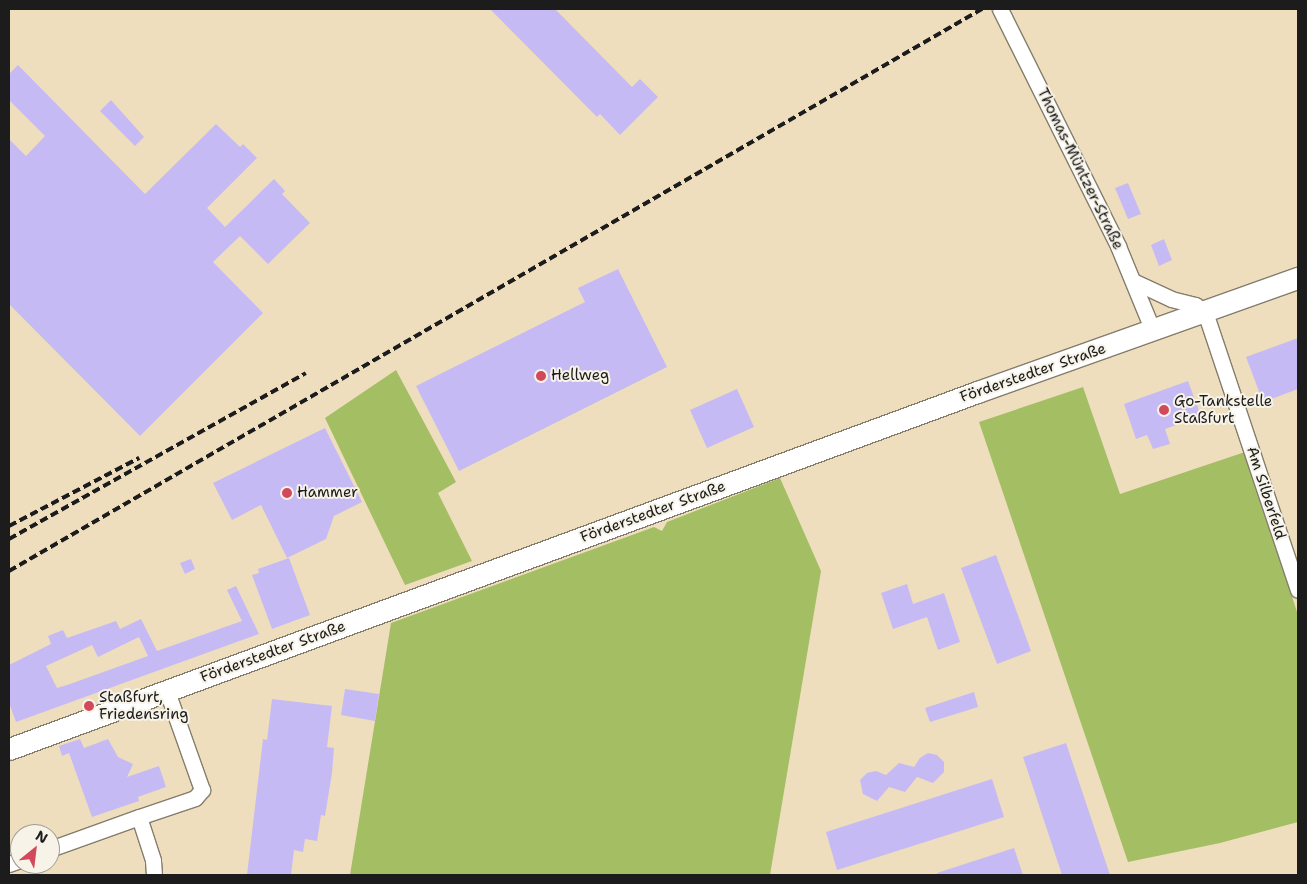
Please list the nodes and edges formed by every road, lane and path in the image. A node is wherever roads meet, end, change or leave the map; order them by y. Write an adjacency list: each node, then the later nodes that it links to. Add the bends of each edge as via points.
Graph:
1 (1000, 9): 3 (street, Thomas-Müntzer-Straße)
2 (1298, 278): 4 (main road, Förderstedter Straße)
3 (1135, 282): 4 (street, via 1171,300 1195,304); 5 (street, Thomas-Müntzer-Straße)
4 (1205, 312): 5 (main road, Förderstedter Straße); 6 (street, Am Silberfeld)
5 (1153, 331): 7 (main road, Förderstedter Straße, via 977,392)
6 (1298, 590)
7 (167, 691): 8 (main road, Förderstedter Straße); 9 (street, via 202,790 195,798)
8 (9, 749)
9 (139, 818): 10 (street); 11 (street, via 153,860)
10 (60, 846)
11 (154, 875)

